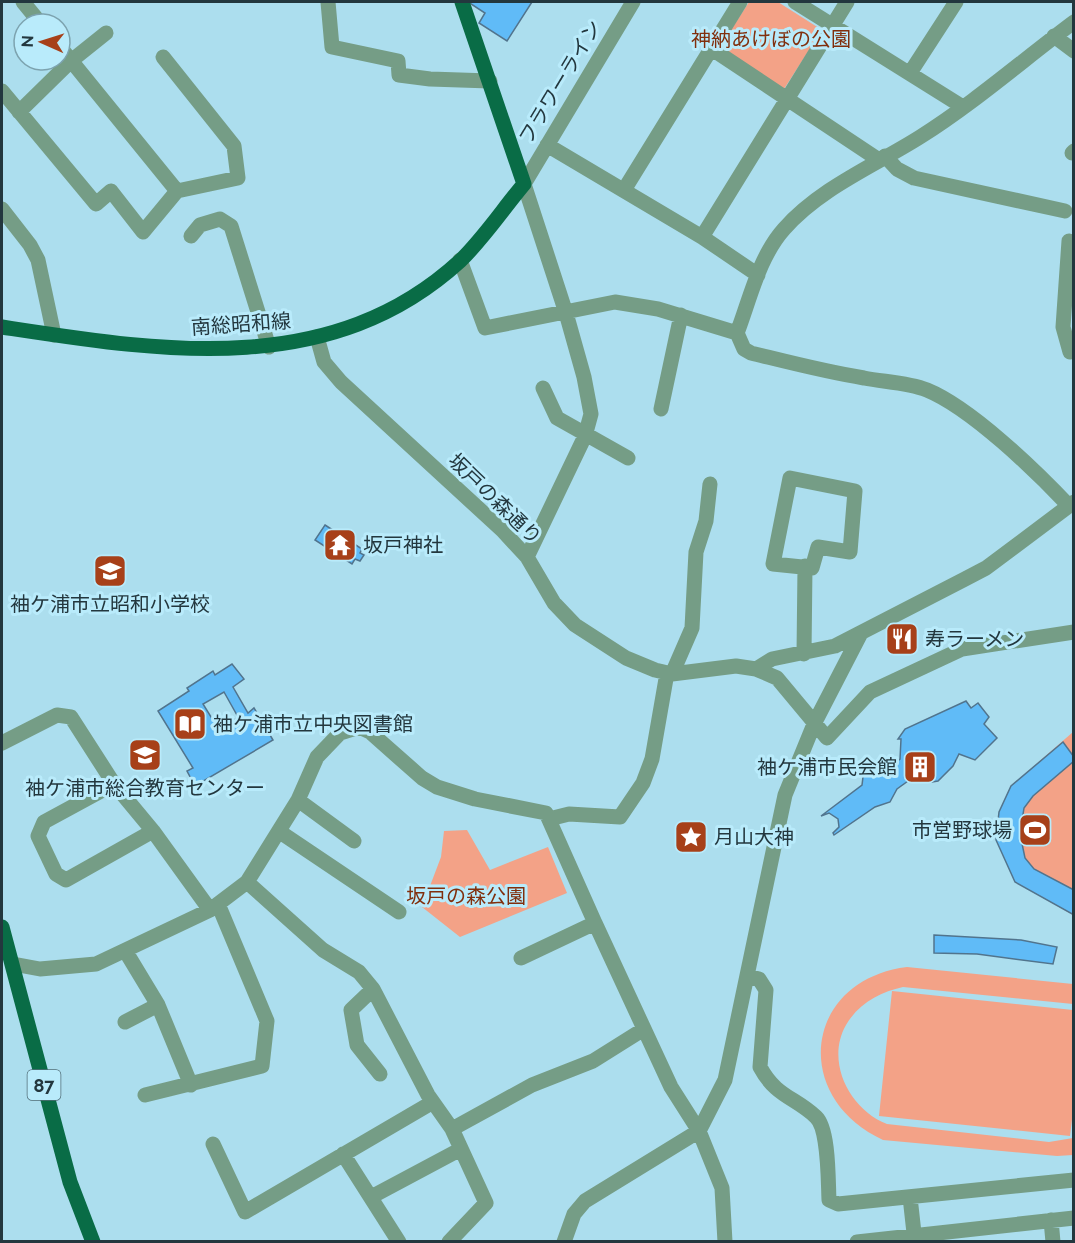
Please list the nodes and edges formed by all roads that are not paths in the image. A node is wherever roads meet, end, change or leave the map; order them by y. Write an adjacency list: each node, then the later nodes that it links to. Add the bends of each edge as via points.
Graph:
1 (328, 2): 19 (street, via 332,47 398,61 399,75)
2 (462, 2): 19 (main road)
3 (740, 2): 12 (street)
4 (795, 2): 9 (street)
5 (847, 2): 9 (street)
6 (956, 2): 18 (street)
7 (627, 4): 24 (street, フラワーライン)
8 (1074, 22): 11 (street)
9 (832, 24): 18 (street); 21 (street)
10 (106, 33): 15 (street)
11 (1054, 36): 13 (street); 22 (street)
12 (712, 49): 21 (street); 27 (street)
13 (1074, 51)
14 (163, 57): 28 (street, via 234,146 238,178)
15 (72, 60)
16 (72, 62): 28 (street)
17 (60, 72): 23 (street)
18 (910, 73): 22 (street)
19 (490, 81): 26 (main road)
20 (2, 91): 23 (street)
21 (786, 99): 25 (street); 32 (street)
22 (963, 106): 25 (street)
23 (19, 112): 28 (street, via 96,204 111,191 143,232)
24 (547, 144): 26 (street, フラワーライン); 27 (street)
25 (882, 158): 30 (street, via 914,178); 35 (street, via 802,211 775,240)
26 (524, 184): 34 (main road, 南総昭和線); 36 (street)
27 (624, 190): 32 (street)
28 (177, 191)
29 (2, 209): 40 (street, via 38,260)
30 (1065, 211)
31 (191, 236): 42 (street, via 200,225 220,219 231,226)
32 (702, 237): 35 (street)
33 (1069, 241): 43 (street, via 1063,327 1070,352)
34 (460, 260): 36 (street, via 485,328); 41 (main road, 南総昭和線, via 394,307)
35 (758, 275): 39 (street)
36 (566, 313): 37 (street, via 615,302 636,303); 46 (street, via 591,414)
37 (681, 315): 39 (street); 45 (street)
38 (2, 327): 40 (main road, 南総昭和線)
39 (738, 333): 49 (street, via 744,349 751,353 910,386 949,401)
40 (54, 335): 42 (main road, 南総昭和線, via 187,350)
41 (317, 338): 42 (main road, 南総昭和線); 50 (street, 坂戸の森通り, via 324,362 340,382)
42 (269, 347)
43 (1074, 351)
44 (543, 388): 46 (street, via 556,418)
45 (660, 409)
46 (585, 436): 47 (street); 50 (street)
47 (628, 458)
48 (710, 484): 56 (street, via 706,521 696,552 692,628)
49 (1071, 504): 53 (street, via 986,568)
50 (527, 557): 56 (street, 坂戸の森通り, via 554,603 575,625 626,657)
51 (805, 566): 51 (street, via 812,568 818,546 850,552 855,491 790,478 773,564); 54 (street)
52 (1074, 632): 57 (street, via 962,649 870,692 826,738)
53 (861, 633): 54 (street, via 835,646); 57 (street)
54 (804, 654): 55 (street, via 772,659)
55 (756, 669): 56 (street, 坂戸の森通り, via 736,666); 57 (street, 坂戸の森通り, via 777,678)
56 (670, 673): 61 (street, via 652,759 643,783 621,817 569,814)
57 (814, 724): 73 (street, via 783,803)
58 (2, 743): 59 (street, via 57,715 71,717)
59 (114, 784): 62 (street); 62 (street, via 44,822 38,836 56,874 66,880)
60 (298, 800): 61 (street, via 317,757 340,733 359,727 437,787 546,813); 63 (street); 64 (street)
61 (549, 819): 68 (street)
62 (153, 831): 66 (street)
63 (280, 832): 65 (street); 67 (street)
64 (354, 841)
65 (247, 882): 66 (street); 74 (street, via 323,950 359,972)
66 (214, 907): 70 (street); 79 (street, via 267,1021 262,1066)
67 (399, 912)
68 (595, 923): 72 (street); 77 (street)
69 (2, 927): 71 (main road, 87)
70 (126, 951): 71 (street, via 96,964 66,968 40,969); 75 (street)
71 (8, 956): 94 (main road, 87, via 70,1182)
72 (521, 958)
73 (747, 975): 83 (street, via 725,1080); 89 (street, via 759,980 766,990 760,1067 780,1094 817,1118 824,1132 829,1200 838,1204)
74 (373, 989): 78 (street, via 351,1010 357,1045); 81 (street)
75 (158, 1005): 76 (street); 79 (street)
76 (125, 1022)
77 (644, 1029): 82 (street, via 593,1061 532,1085); 83 (street, via 671,1087)
78 (380, 1074)
79 (191, 1085): 80 (street)
80 (145, 1095)
81 (433, 1102): 82 (street); 86 (street)
82 (452, 1129): 85 (street)
83 (699, 1131): 97 (street, via 585,1201 574,1214); 98 (street, via 722,1188)
84 (213, 1144): 86 (street, via 245,1212)
85 (461, 1149): 88 (street); 96 (street, via 486,1203)
86 (343, 1154): 88 (street)
87 (1074, 1180): 89 (street)
88 (371, 1197): 95 (street)
89 (910, 1197): 93 (street)
90 (1074, 1218): 91 (street)
91 (1051, 1220): 92 (street); 100 (street)
92 (984, 1234): 93 (street)
93 (914, 1238): 99 (street)
94 (93, 1242)
95 (399, 1242)
96 (449, 1242)
97 (564, 1242)
98 (725, 1242)
99 (857, 1242)
100 (1053, 1242)

